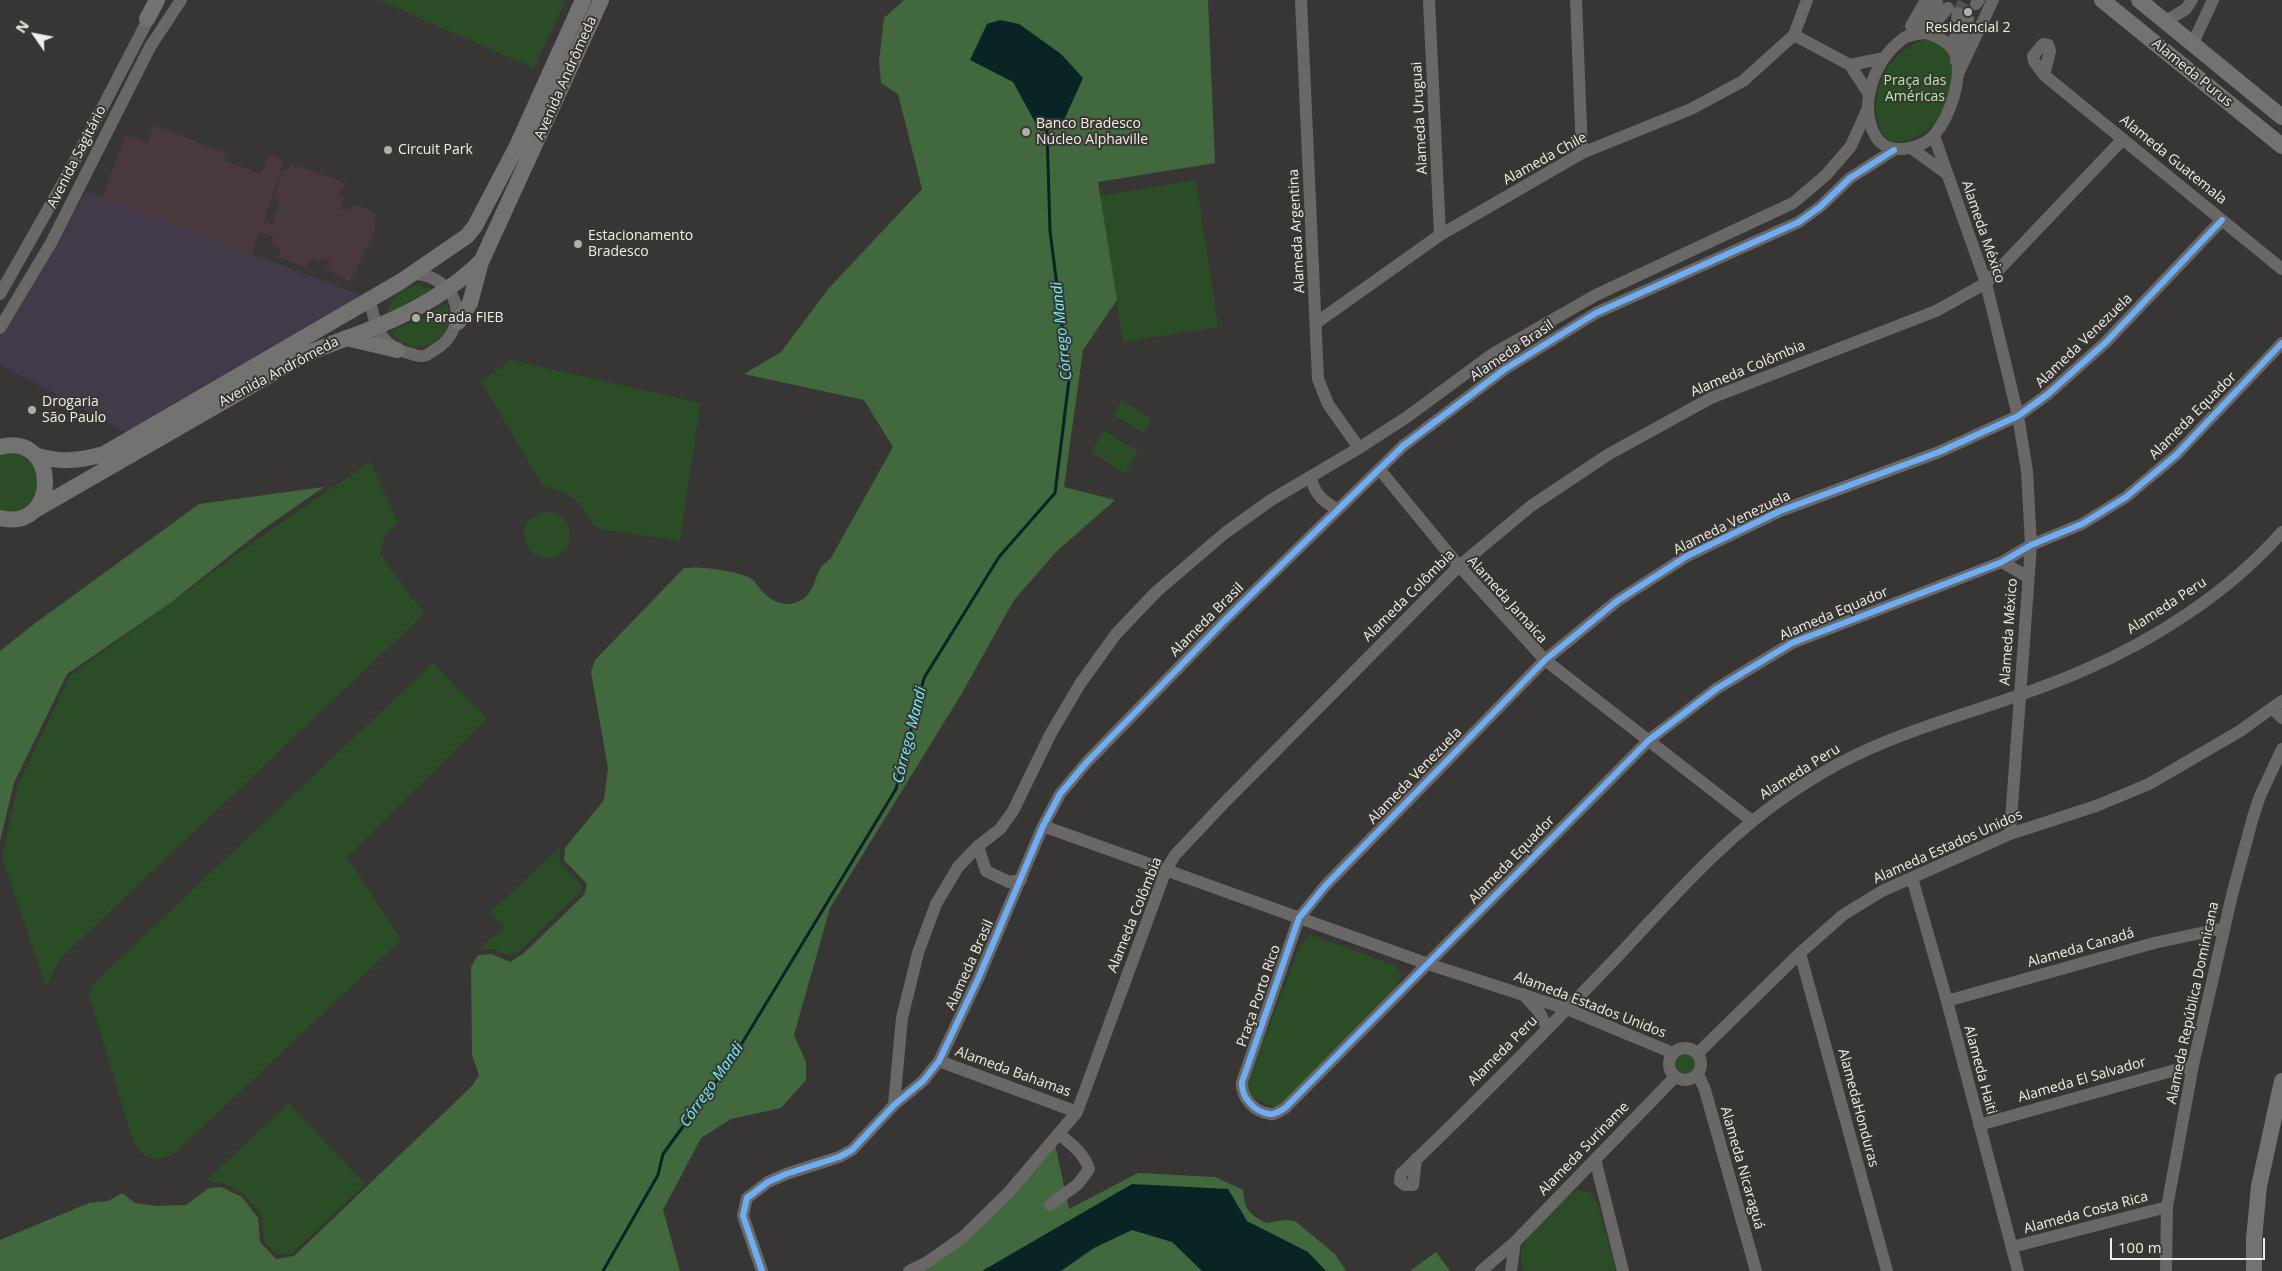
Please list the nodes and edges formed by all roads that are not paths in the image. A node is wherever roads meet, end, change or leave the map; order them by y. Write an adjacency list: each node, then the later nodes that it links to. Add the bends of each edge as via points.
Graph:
1 (159, 0): 16 (main road)
2 (181, 0): 23 (street, Avenida Sagitário)
3 (583, 0): 28 (main road, Avenida Andrômeda)
4 (601, 0): 29 (main road, Avenida Andrômeda)
5 (1300, 0): 52 (street, Alameda Argentina)
6 (1429, 0): 43 (street, Alameda Uruguai)
7 (1576, 0): 40 (street)
8 (1807, 0): 19 (street)
9 (1917, 0): 20 (street)
10 (1993, 0): 25 (street)
11 (2102, 0): 37 (main road, Alameda Purus)
12 (2139, 0): 17 (main road, Alameda Purus)
13 (2192, 0): 17 (street, via 2186,9)
14 (2213, 0): 22 (street)
15 (1947, 9): 18 (street); 20 (street); 25 (street)
16 (147, 19): 21 (street, Avenida Sagitário)
17 (2166, 21): 22 (main road, Alameda Purus)
18 (1926, 33): 20 (street); 25 (street, via 1943,40)
19 (1794, 35): 26 (street); 40 (street, Alameda Chile, via 1743,81 1720,94)
20 (1906, 37): 24 (street)
21 (137, 40): 23 (street); 49 (street, Avenida Sagitário, via 68,174)
22 (2193, 43): 34 (main road, Alameda Purus)
23 (150, 47): 54 (street, Avenida Sagitário, via 51,243)
24 (1884, 58): 26 (street); 30 (street)
25 (1956, 64): 35 (street, via 1953,104)
26 (1850, 65): 30 (street)
27 (2044, 75): 36 (street, Alameda Guatemala)
28 (548, 76): 29 (main road, via 553,83); 31 (main road, Avenida Andrômeda)
29 (562, 86): 33 (main road, Avenida Andrômeda)
30 (1869, 94): 32 (street)
31 (537, 99): 33 (main road, via 545,101); 46 (main road, Avenida Andrômeda, via 516,148 473,229 457,245)
32 (1868, 108): 39 (street, via 1876,136 1883,146); 59 (street, Alameda Brasil, via 1851,146 1826,175 1793,203 1596,295 1544,323 1491,355)
33 (552, 110): 44 (main road, Avenida Andrômeda)
34 (2282, 117)
35 (1934, 136): 38 (street); 41 (street, Alameda México)
36 (2123, 139): 42 (street, Alameda Guatemala); 47 (street, Alameda Colômbia)
37 (2282, 146)
38 (1911, 148): 39 (street); 41 (street, Alameda México)
39 (1894, 150): 60 (street, Alameda Brasil, via 1850,178 1799,222 1596,313 1505,369)
40 (1582, 153): 43 (street, Alameda Chile)
41 (1947, 174): 47 (street, Alameda México)
42 (2222, 220): 45 (street, Alameda Guatemala); 58 (street, Alameda Venezuela, via 2105,343)
43 (1440, 235): 52 (street, Alameda Chile)
44 (482, 260): 48 (main road, Avenida Andrômeda, via 466,277); 51 (main road, via 470,303)
45 (2282, 269)
46 (412, 274): 48 (street, via 430,276); 50 (main road, Avenida Andrômeda)
47 (1986, 283): 58 (street, Alameda México); 74 (street, Alameda Colômbia, via 1936,311 1711,398 1609,454 1531,506)
48 (447, 288): 51 (street, via 456,304); 53 (main road, Avenida Andrômeda)
49 (0, 294)
50 (369, 298): 53 (street); 63 (main road, Avenida Andrômeda, via 104,454 80,461)
51 (458, 322): 57 (street, via 443,345 423,356)
52 (1316, 322): 62 (street, Alameda Argentina, via 1318,379 1328,404)
53 (377, 327): 55 (main road, Avenida Andrômeda); 57 (street, via 381,336)
54 (0, 328)
55 (343, 338): 57 (main road); 67 (main road, Avenida Andrômeda, via 299,358)
56 (2282, 343): 72 (street, Alameda Equador, via 2176,455 2126,496 2082,524)
57 (397, 350)
58 (2018, 416): 72 (street, Alameda México, via 2027,471); 76 (street, Alameda Venezuela, via 1939,452 1780,511 1687,556 1617,601)
59 (1407, 417): 60 (street); 62 (street, Alameda Brasil)
60 (1420, 431): 64 (street, Alameda Brasil)
61 (0, 447): 63 (main road, Avenida Andrômeda, via 20,447)
62 (1359, 448): 65 (street, Alameda Brasil)
63 (35, 455): 67 (main road, via 46,474 47,484 45,495)
64 (1380, 470): 66 (street, Alameda Brasil); 74 (street, Alameda Jamaica)
65 (1311, 476): 66 (street, via 1314,491); 85 (street, Alameda Brasil, via 1225,533 1156,592 1116,634 1080,684 1013,811 1000,829)
66 (1337, 509): 83 (street, Alameda Brasil, via 1087,762 1060,794)
67 (35, 510): 69 (main road, Avenida Andrômeda)
68 (0, 518): 69 (main road)
69 (19, 518): 70 (main road)
70 (0, 531)
71 (2282, 532): 77 (street, Alameda Peru, via 2221,588 2161,631 2081,672)
72 (2027, 550): 73 (street, Alameda Equador); 75 (street, Alameda México)
73 (2002, 562): 75 (street); 80 (street, Alameda Equador, via 1792,642 1716,689)
74 (1459, 566): 76 (street, Alameda Jamaica); 86 (street, Alameda Colômbia, via 1225,802 1175,855)
75 (2028, 577): 77 (street, Alameda México)
76 (1545, 660): 80 (street, Alameda Jamaica); 89 (street, Alameda Venezuela, via 1326,885)
77 (2020, 694): 82 (street, Alameda Peru, via 1883,743 1838,764); 84 (street, Alameda México)
78 (2277, 704): 79 (street, Alameda Estados Unidos); 84 (street, Alameda Estados Unidos, via 2240,731 2149,784 2096,806)
79 (2282, 718)
80 (1649, 740): 82 (street, Alameda Jamaica); 92 (street, Alameda Equador)
81 (2282, 749): 90 (street, Alameda República Dominicana, via 2253,817)
82 (1752, 821): 95 (street, Alameda Peru, via 1719,849)
83 (1043, 826): 86 (street, Alameda Estados Unidos); 88 (street, Alameda Brasil)
84 (2010, 834): 87 (street, Alameda Estados Unidos)
85 (978, 846): 88 (street, via 986,871 1009,882); 105 (street, Alameda Brasil, via 958,867 939,897 918,953 902,1018)
86 (1166, 870): 89 (street, Alameda Estados Unidos); 106 (street, Alameda Colômbia)
87 (1912, 878): 91 (street, Alameda Estados Unidos, via 1882,891 1844,915); 94 (street, Alameda Haiti)
88 (1021, 880): 99 (street, Alameda Brasil)
89 (1299, 918): 92 (street, Alameda Estados Unidos); 103 (street, Praça Porto Rico)
90 (2224, 928): 94 (street, Alameda Canadá, via 2154,943); 100 (street, Alameda República Dominicana)
91 (1800, 953): 98 (street, Alameda Estados Unidos); 121 (street, AlamedaHonduras)
92 (1428, 964): 93 (street, Alameda Estados Unidos); 103 (street, Alameda Equador, via 1277,1114 1270,1114 1247,1101)
93 (1523, 994): 95 (street, Alameda Estados Unidos); 96 (street, via 1540,1013)
94 (1947, 1001): 107 (street, Alameda Haiti)
95 (1567, 1009): 96 (street, Alameda Peru); 97 (street, Alameda Estados Unidos)
96 (1547, 1028): 109 (street, Alameda Peru)
97 (1673, 1053): 98 (street, via 1683,1048); 102 (street, via 1669,1067)
98 (1698, 1053): 101 (street, via 1702,1064)
99 (939, 1060): 105 (street, Alameda Brasil, via 923,1081); 106 (street, Alameda Bahamas)
100 (2193, 1065): 107 (street, Alameda El Salvador); 112 (street, Alameda República Dominicana)
101 (1698, 1074): 102 (street, via 1689,1080); 120 (street, Alameda Nicaraguá)
102 (1675, 1077): 110 (street, Alameda Suriname)
103 (1242, 1082)
104 (2281, 1091): 124 (main road, via 2259,1186)
105 (894, 1105): 115 (street, Alameda Brasil, via 852,1150 839,1158 768,1182 747,1198 743,1216)
106 (1077, 1112): 108 (street, Alameda Colômbia)
107 (1979, 1125): 114 (street, Alameda Haiti)
108 (1059, 1134): 111 (street, via 1086,1160 1088,1169 1078,1184); 116 (street, Alameda Colômbia, via 1009,1192 963,1236)
109 (1416, 1159)
110 (1595, 1159): 113 (street, Alameda Suriname); 119 (street)
111 (1050, 1206)
112 (2167, 1207): 114 (street, Alameda Costa Rica); 123 (street, Alameda República Dominicana)
113 (1515, 1242): 117 (street, Alameda Suriname); 118 (street)
114 (2012, 1247): 122 (street, Alameda Haiti)
115 (762, 1271)
116 (909, 1271)
117 (1481, 1271)
118 (1511, 1271)
119 (1624, 1271)
120 (1756, 1271)
121 (1887, 1271)
122 (2018, 1271)
123 (2166, 1271)
124 (2254, 1271)

